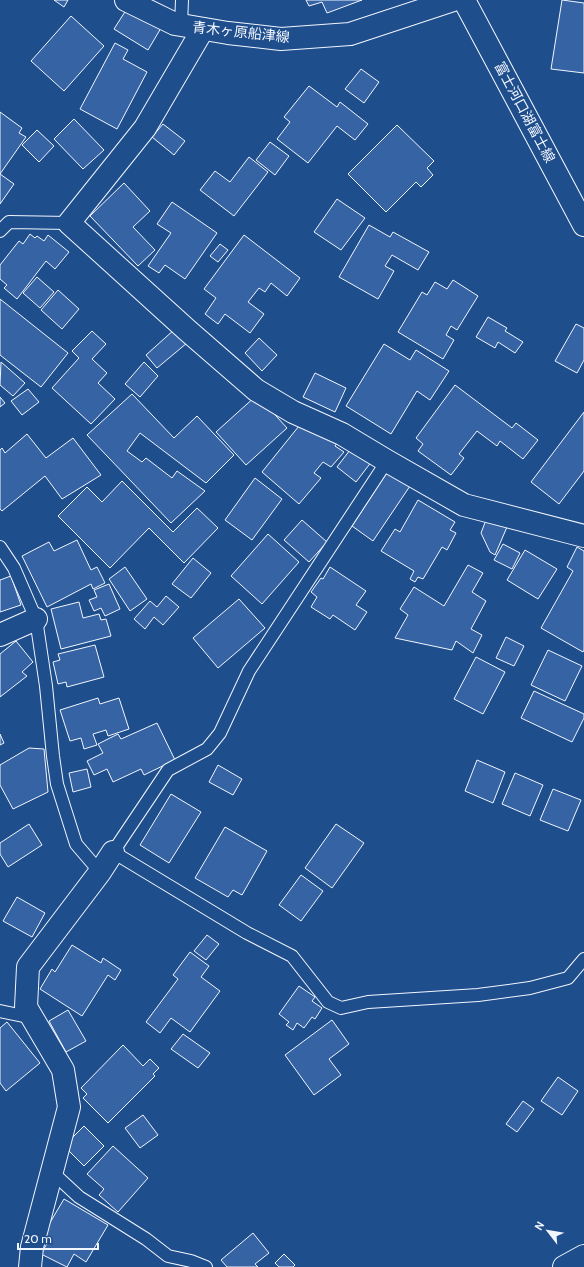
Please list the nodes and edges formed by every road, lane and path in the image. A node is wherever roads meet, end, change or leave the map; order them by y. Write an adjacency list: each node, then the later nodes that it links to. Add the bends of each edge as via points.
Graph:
1 (126, 0): 5 (street, 青木ヶ原船津線)
2 (182, 0): 5 (lane)
3 (453, 0): 6 (street, 青木ヶ原船津線, via 350,34 282,39)
4 (464, 0): 9 (street, 富士河口湖富士線)
5 (181, 25): 6 (street, 青木ヶ原船津線)
6 (203, 29): 8 (street, via 145,128)
7 (5, 219): 8 (lane); 10 (lane)
8 (69, 223): 11 (street, via 256,390 293,412 342,434)
9 (584, 225)
10 (0, 231)
11 (387, 461): 12 (street, via 464,506); 16 (lane, via 248,671 220,733 207,749 168,770)
12 (584, 536)
13 (0, 547): 14 (lane, via 14,568)
14 (36, 619): 15 (street); 17 (lane, via 57,784 76,844)
15 (0, 635)
16 (113, 852): 17 (street); 18 (lane, via 247,933 292,956 328,1002 341,1008 368,1002 478,995 530,988 568,978)
17 (100, 872): 20 (street, via 28,967 26,1007)
18 (584, 959)
19 (0, 1011): 20 (lane)
20 (33, 1018): 21 (street, via 63,1070 69,1107)
21 (52, 1172): 23 (street, via 32,1247); 24 (lane, via 79,1197 168,1256)
22 (584, 1256): 25 (street)
23 (30, 1267)
24 (206, 1267)
25 (564, 1267)

